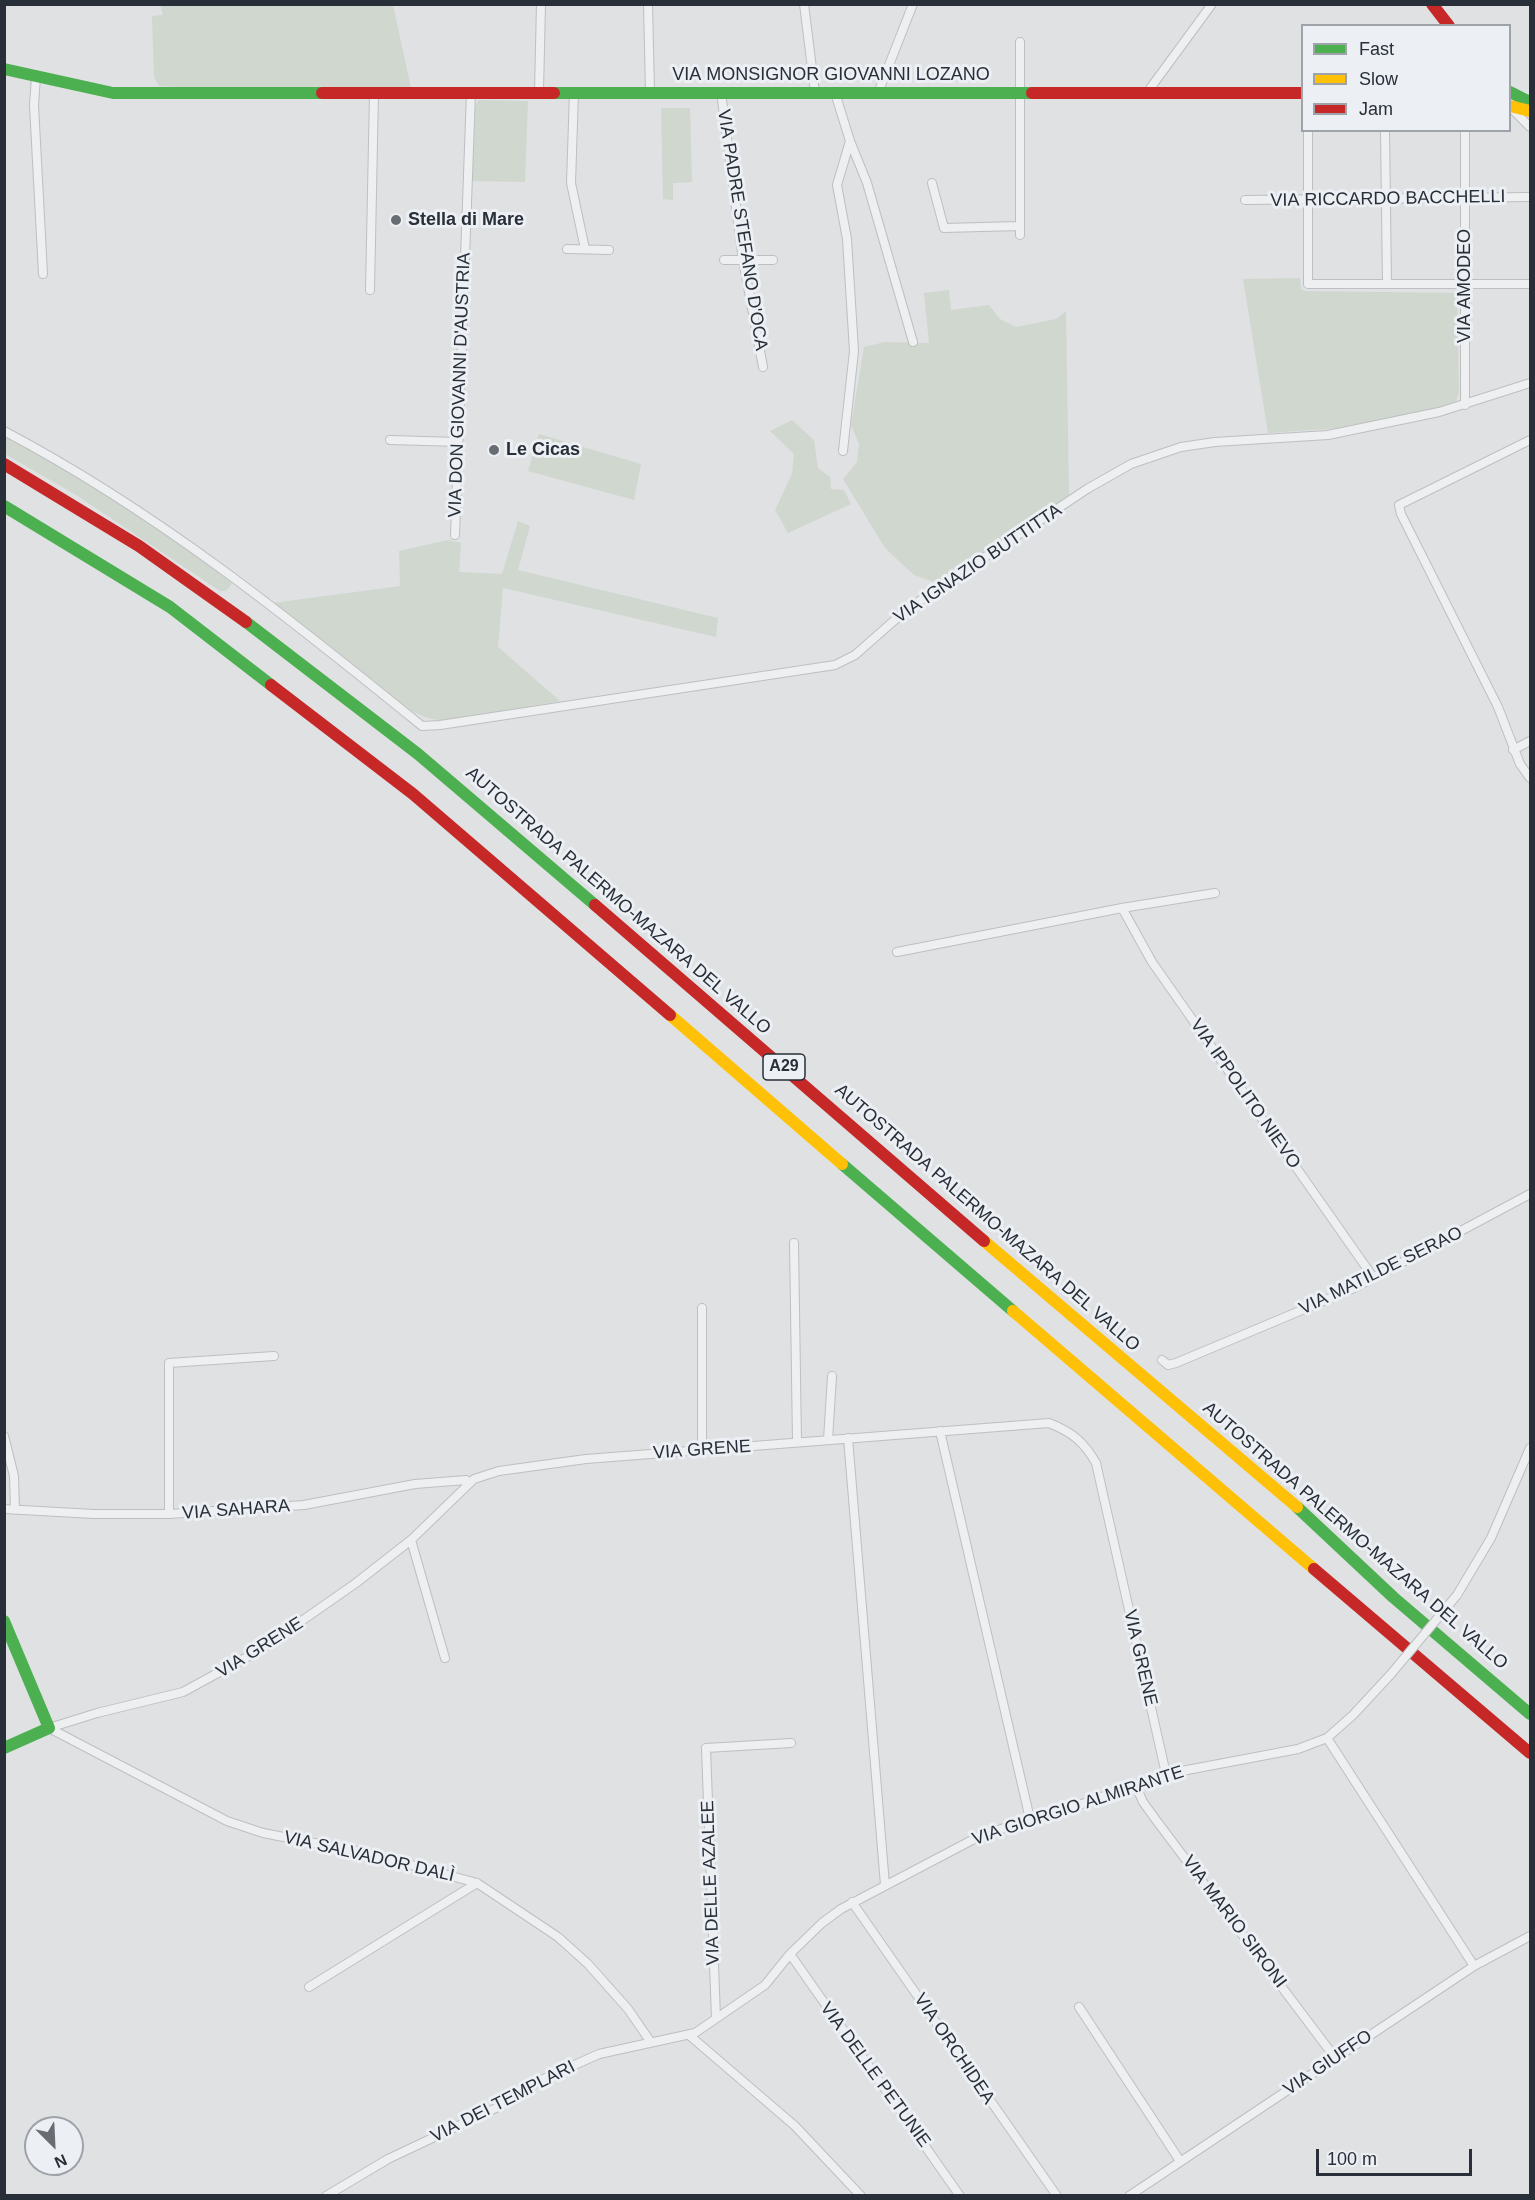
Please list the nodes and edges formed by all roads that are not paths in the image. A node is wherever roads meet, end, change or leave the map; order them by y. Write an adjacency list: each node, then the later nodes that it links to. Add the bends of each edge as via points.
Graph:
1 (541, 4): 11 (street)
2 (648, 4): 15 (street)
3 (804, 4): 20 (street)
4 (913, 4): 22 (street)
5 (1212, 4): 25 (street)
6 (1432, 4): 7 (main road)
7 (1448, 24)
8 (1020, 42): 24 (street)
9 (4, 69): 10 (main road, VIA MONSIGNOR GIOVANNI LOZANO)
10 (36, 77): 19 (main road, VIA MONSIGNOR GIOVANNI LOZANO, via 113,93); 45 (street)
11 (539, 91): 13 (main road, VIA MONSIGNOR GIOVANNI LOZANO); 14 (main road, VIA MONSIGNOR GIOVANNI LOZANO)
12 (1511, 91): 18 (main road)
13 (471, 92): 19 (main road, VIA MONSIGNOR GIOVANNI LOZANO); 57 (street, VIA DON GIOVANNI D'AUSTRIA)
14 (574, 92): 15 (main road, VIA MONSIGNOR GIOVANNI LOZANO); 40 (street, via 571,183)
15 (650, 92): 16 (main road, VIA MONSIGNOR GIOVANNI LOZANO)
16 (721, 92): 20 (main road, VIA MONSIGNOR GIOVANNI LOZANO); 43 (street, VIA PADRE STEFANO D'OCA)
17 (1511, 92): 26 (main road)
18 (1530, 92)
19 (374, 93): 49 (street)
20 (815, 93): 21 (main road, VIA MONSIGNOR GIOVANNI LOZANO)
21 (835, 93): 22 (main road, VIA MONSIGNOR GIOVANNI LOZANO); 32 (street)
22 (878, 93): 24 (main road, VIA MONSIGNOR GIOVANNI LOZANO)
23 (1301, 93): 25 (main road, VIA MONSIGNOR GIOVANNI LOZANO)
24 (1020, 94): 25 (main road, VIA MONSIGNOR GIOVANNI LOZANO); 33 (street, via 1020,231 944,228)
25 (1146, 95)
26 (1530, 102)
27 (1511, 107): 28 (main road)
28 (1529, 120)
29 (1308, 132): 36 (street)
30 (1385, 132): 37 (street)
31 (1464, 132): 34 (street, VIA AMODEO)
32 (850, 141): 50 (street, via 867,183); 58 (street, via 837,185 846,239 854,351)
33 (932, 183)
34 (1465, 198): 35 (street, VIA RICCARDO BACCHELLI); 37 (street, VIA RICCARDO BACCHELLI); 47 (street, VIA AMODEO)
35 (1530, 198)
36 (1308, 199): 37 (street, VIA RICCARDO BACCHELLI); 38 (street, VIA RICCARDO BACCHELLI); 46 (street, via 1308,284)
37 (1387, 199): 46 (street)
38 (1245, 200)
39 (567, 249): 40 (street)
40 (585, 249): 41 (street)
41 (609, 250)
42 (724, 260): 43 (street)
43 (743, 260): 44 (street); 51 (street, VIA PADRE STEFANO D'OCA)
44 (773, 260)
45 (43, 274)
46 (1387, 284): 47 (street)
47 (1464, 284): 48 (street); 53 (street, VIA AMODEO)
48 (1530, 284)
49 (370, 290)
50 (913, 342)
51 (763, 368)
52 (1530, 383): 53 (street, VIA IGNAZIO BUTTITTA)
53 (1465, 405): 54 (street, VIA IGNAZIO BUTTITTA, via 1328,435 1251,438 1181,447 1131,464 934,591 855,655 835,665 422,726 274,608 155,522 97,483)
54 (4, 431)
55 (390, 440): 57 (street)
56 (1530, 440): 63 (street, via 1399,505 1498,706)
57 (458, 442): 61 (street, VIA DON GIOVANNI D'AUSTRIA)
58 (843, 451)
59 (4, 464): 89 (main road, AUTOSTRADA PALERMO-MAZARA DEL VALLO / A29, via 139,546 279,645 418,754 1055,1304 1272,1483 1393,1597)
60 (4, 506): 94 (main road, A29, via 170,607 412,794)
61 (455, 535)
62 (1530, 741): 63 (street)
63 (1513, 750): 64 (street)
64 (1530, 778)
65 (1215, 893): 66 (street)
66 (1122, 908): 67 (street); 70 (street, VIA IPPOLITO NIEVO, via 1152,962)
67 (897, 952)
68 (1530, 1194): 70 (street, VIA MATILDE SERAO)
69 (794, 1243): 79 (street)
70 (1373, 1277): 73 (street, VIA MATILDE SERAO, via 1352,1290 1176,1363 1168,1365)
71 (702, 1308): 81 (street)
72 (274, 1356): 85 (street, via 169,1363)
73 (1162, 1360)
74 (832, 1376): 78 (street)
75 (940, 1431): 77 (street, VIA GRENE); 95 (street, VIA GRENE, via 1049,1422 1084,1443 1096,1463); 97 (street)
76 (4, 1436): 84 (street, via 14,1476)
77 (848, 1438): 78 (street, VIA GRENE); 99 (street)
78 (828, 1440): 79 (street, VIA GRENE)
79 (797, 1442): 81 (street, VIA GRENE)
80 (1530, 1448): 91 (street, bridge, via 1491,1538 1457,1595 1353,1715)
81 (702, 1450): 86 (street, VIA GRENE, via 586,1459 474,1479)
82 (466, 1480): 85 (street, VIA SAHARA, via 415,1484 304,1505)
83 (4, 1509): 84 (street, VIA SAHARA)
84 (15, 1510): 85 (street, VIA SAHARA)
85 (169, 1514)
86 (411, 1540): 88 (street); 90 (street, VIA GRENE, via 269,1644 183,1692)
87 (4, 1621): 90 (main road)
88 (445, 1658)
89 (1530, 1714)
90 (49, 1728): 93 (main road); 98 (street, VIA SALVADOR DALÌ, via 227,1821)
91 (1327, 1738): 95 (street, VIA GIORGIO ALMIRANTE, via 1298,1749); 103 (street)
92 (791, 1743): 106 (street, VIA DELLE AZALEE, via 706,1748)
93 (4, 1748)
94 (1530, 1753)
95 (1166, 1774): 96 (street, VIA GIORGIO ALMIRANTE)
96 (1135, 1784): 97 (street, VIA GIORGIO ALMIRANTE); 109 (street, VIA MARIO SIRONI, via 1156,1821)
97 (1030, 1819): 99 (street, VIA GIORGIO ALMIRANTE, via 975,1838)
98 (477, 1883): 104 (street); 108 (street, VIA SALVADOR DALÌ, via 558,1936 628,2009)
99 (885, 1885): 100 (street, VIA GIORGIO ALMIRANTE)
100 (852, 1902): 102 (street, VIA GIORGIO ALMIRANTE, via 822,1923); 114 (street, VIA ORCHIDEA)
101 (1530, 1936): 103 (street, VIA GIUFFO)
102 (790, 1954): 106 (street, VIA GIORGIO ALMIRANTE, via 765,1984); 113 (street, VIA DELLE PETUNIE)
103 (1474, 1966): 109 (street, VIA GIUFFO)
104 (309, 1987)
105 (1079, 2007): 110 (street)
106 (716, 2018): 107 (street, VIA GIORGIO ALMIRANTE)
107 (689, 2035): 108 (street, VIA DEI TEMPLARI); 112 (street, via 795,2126)
108 (650, 2041): 111 (street, VIA DEI TEMPLARI, via 599,2054 540,2081 496,2108 388,2159)
109 (1336, 2059): 110 (street, VIA GIUFFO)
110 (1180, 2161): 115 (street, VIA GIUFFO)
111 (326, 2196)
112 (861, 2196)
113 (960, 2196)
114 (1057, 2196)
115 (1129, 2196)

